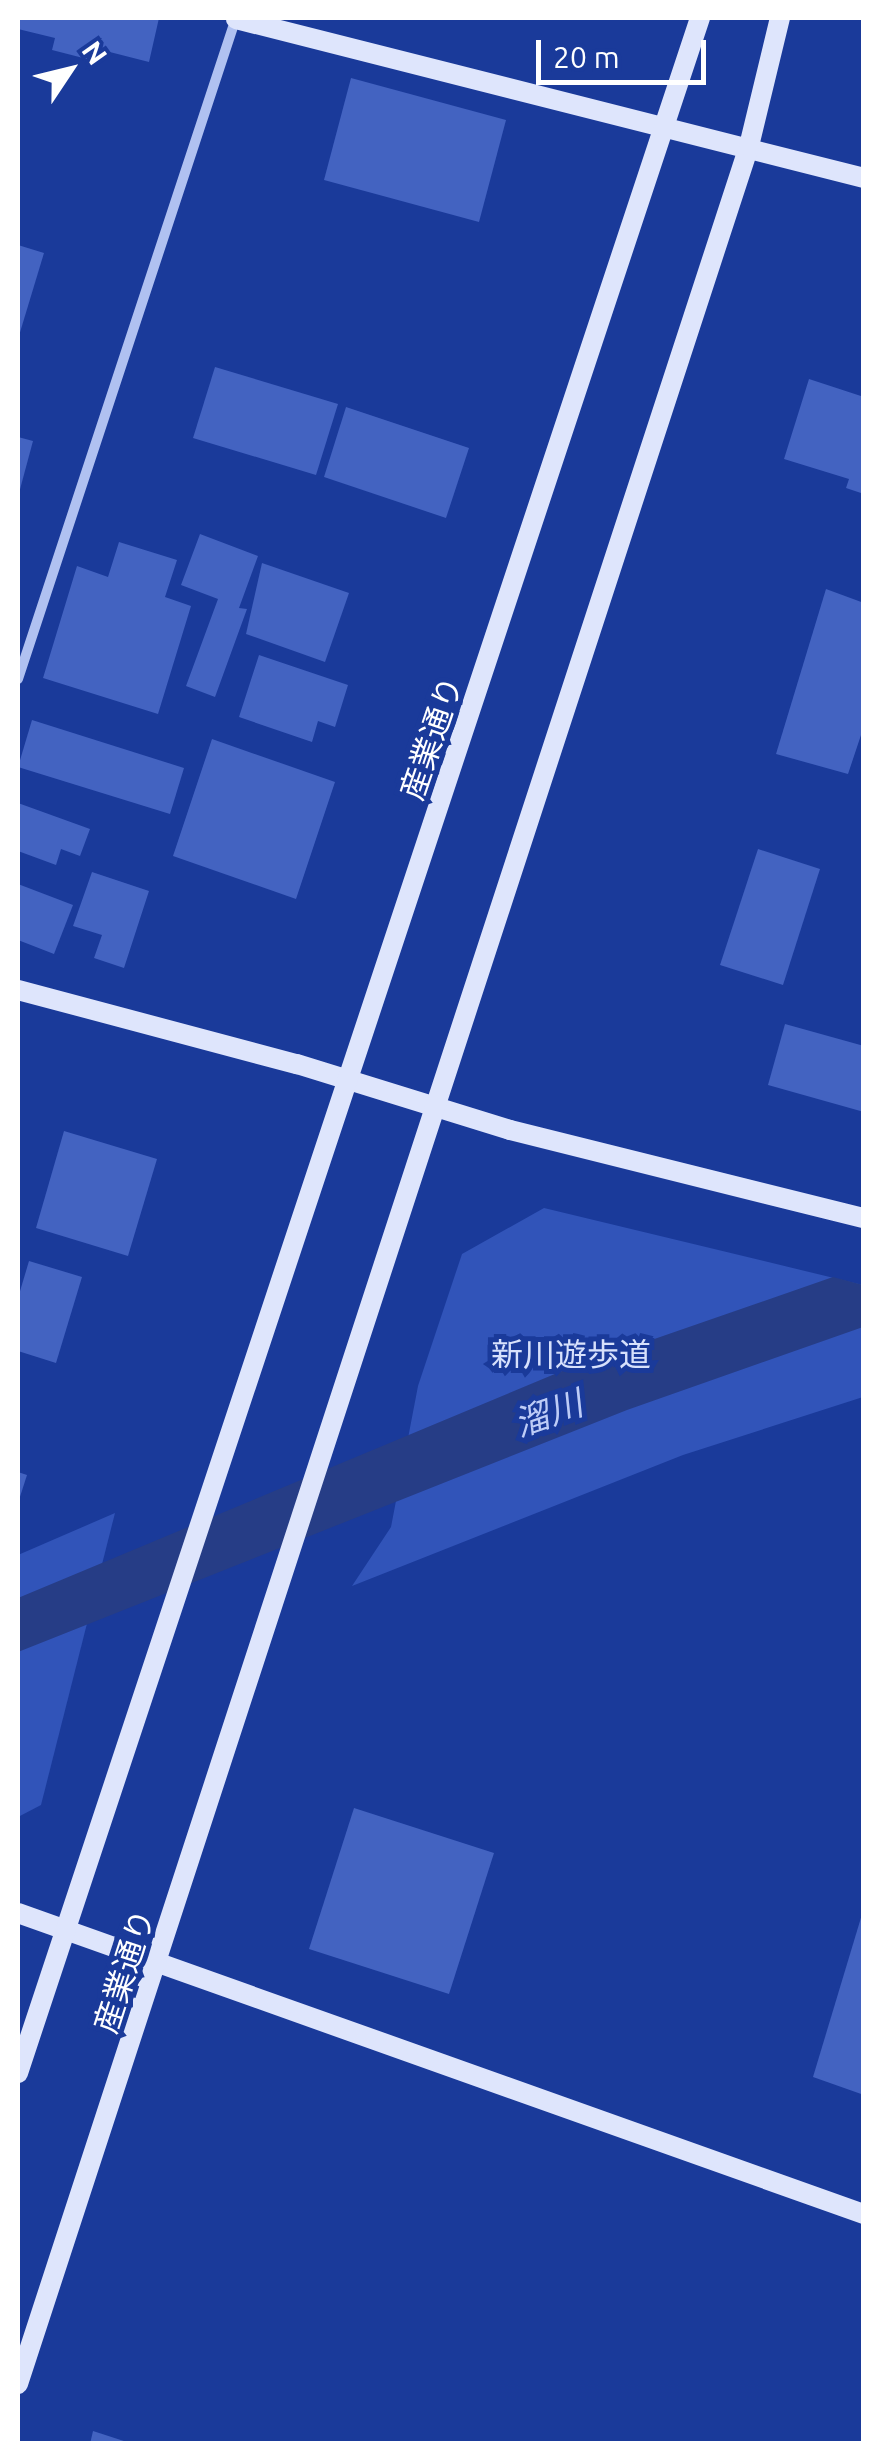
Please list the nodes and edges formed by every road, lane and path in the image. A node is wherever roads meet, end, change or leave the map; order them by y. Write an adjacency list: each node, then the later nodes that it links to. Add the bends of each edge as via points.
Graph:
1 (236, 18): 4 (street); 7 (street)
2 (700, 18): 4 (street, 産業通り)
3 (780, 18): 5 (street)
4 (666, 131): 5 (street); 10 (street, 産業通り)
5 (749, 146): 6 (street); 11 (street)
6 (864, 178)
7 (22, 646): 8 (street)
8 (18, 679)
9 (18, 990): 10 (street)
10 (348, 1080): 11 (street); 14 (street, 産業通り)
11 (434, 1107): 12 (street); 15 (street, 産業通り)
12 (864, 1218)
13 (18, 1913): 14 (street)
14 (66, 1931): 15 (street); 16 (street)
15 (158, 1966): 17 (street); 18 (street, 産業通り)
16 (18, 2073)
17 (864, 2214)
18 (18, 2384)

